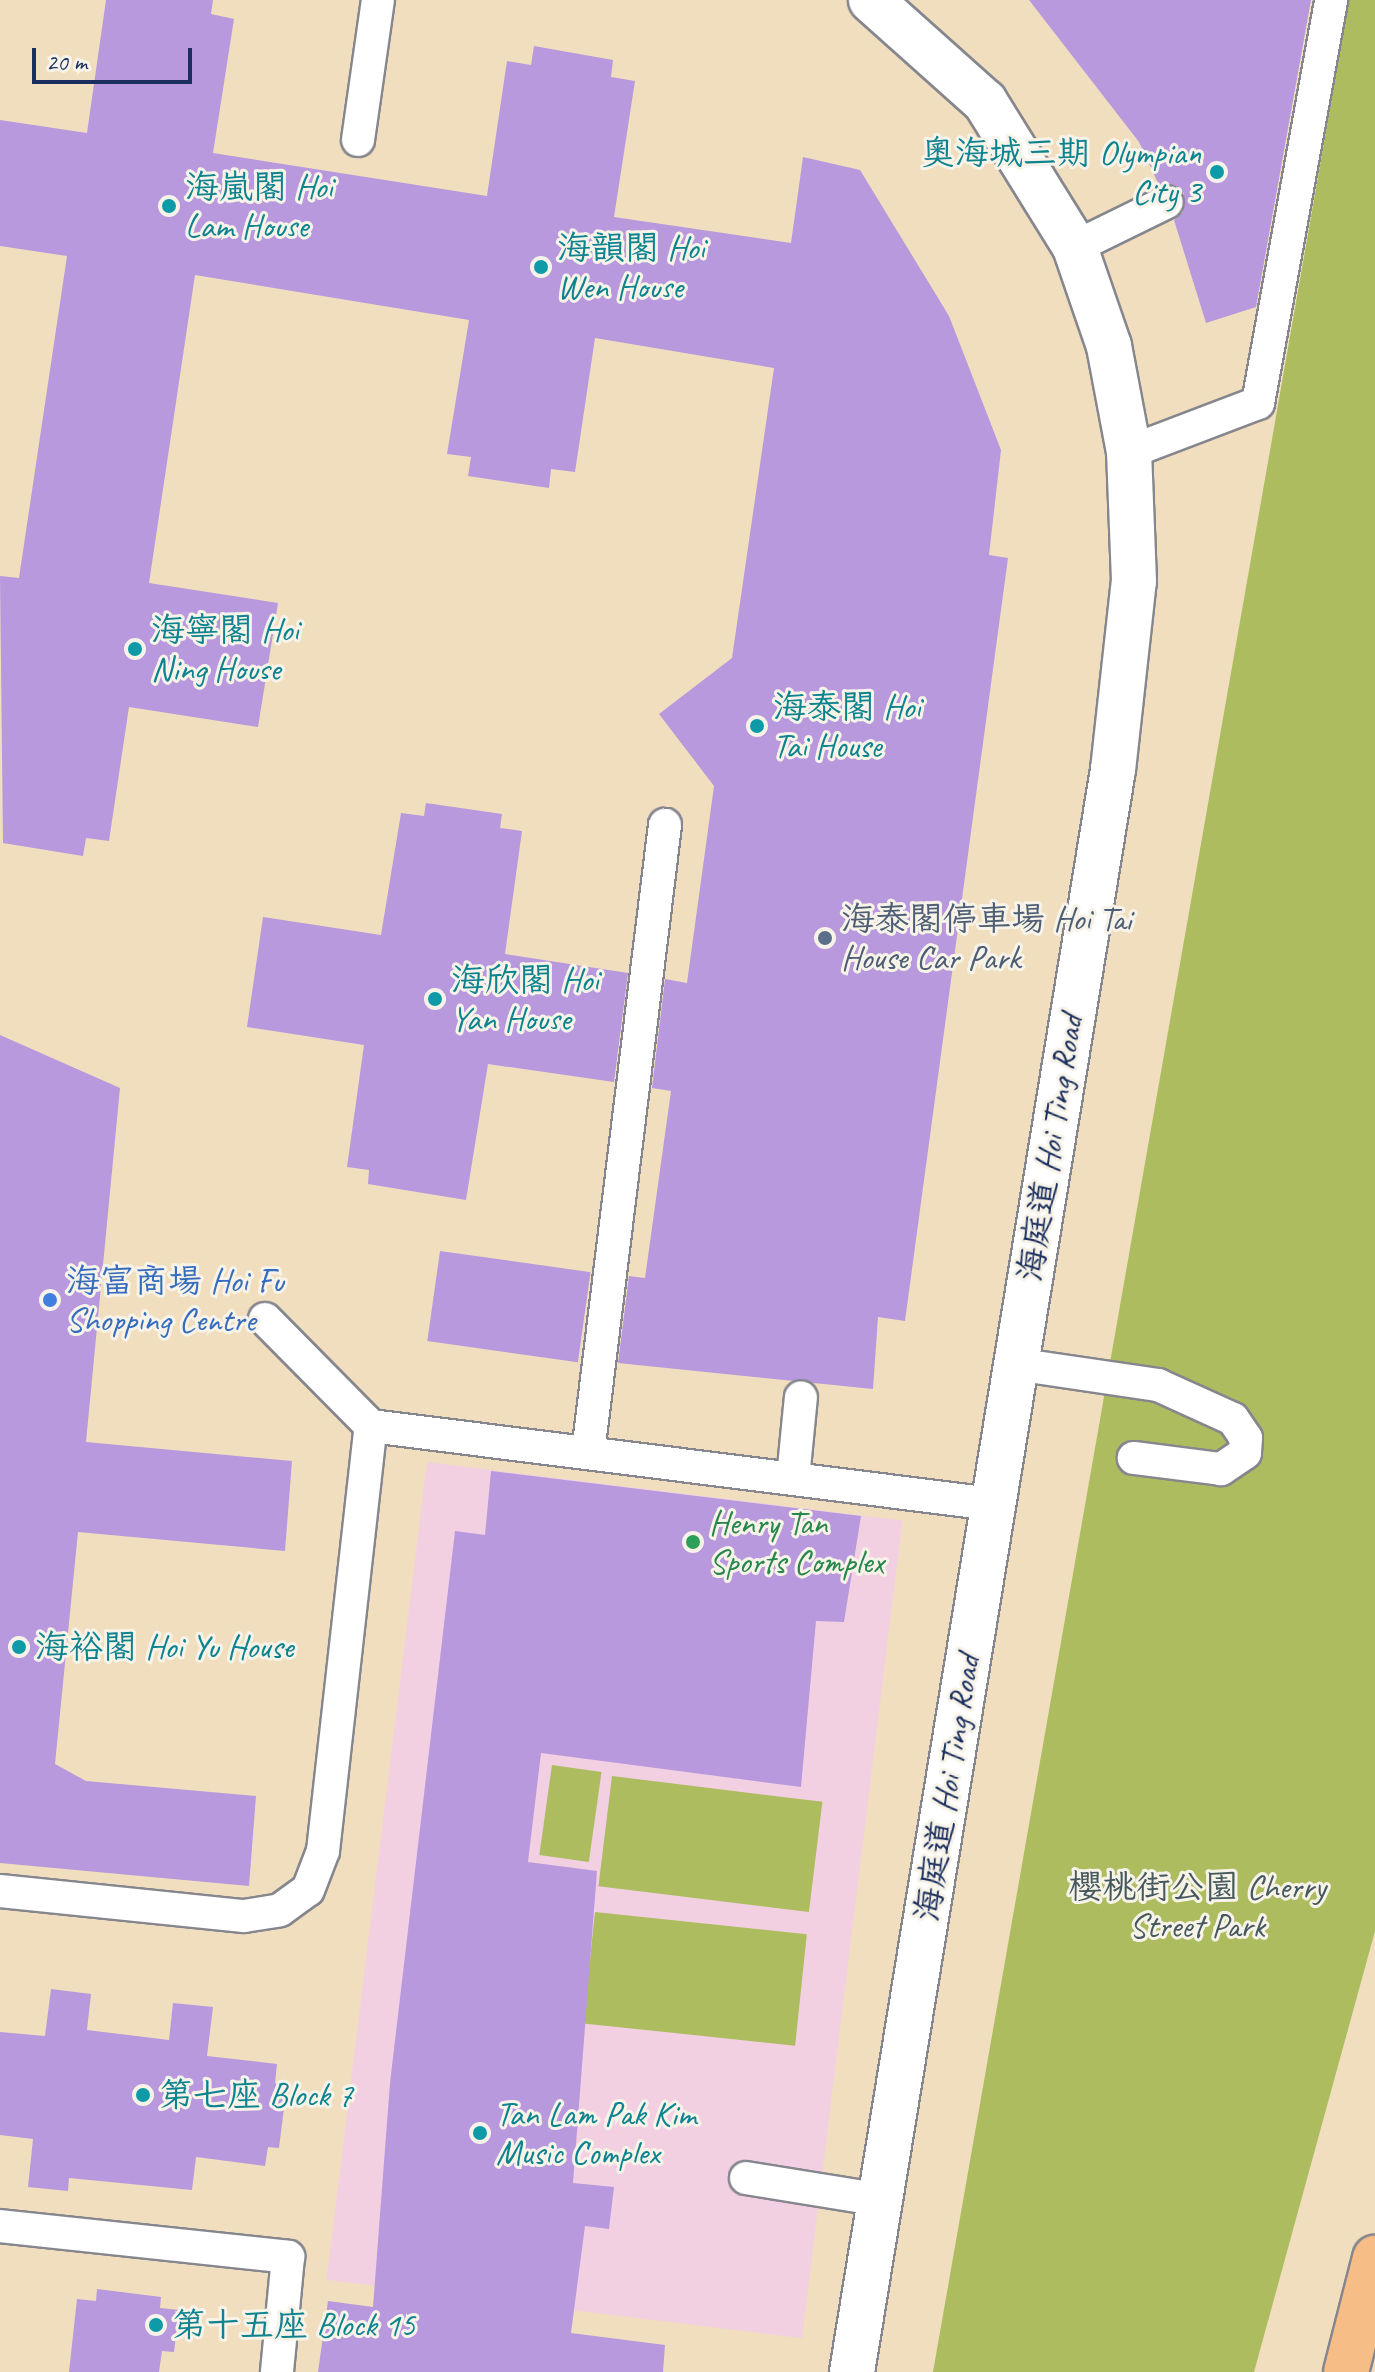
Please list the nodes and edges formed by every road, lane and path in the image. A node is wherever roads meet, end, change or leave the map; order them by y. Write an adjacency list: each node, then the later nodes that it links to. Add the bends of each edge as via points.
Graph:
1 (378, 0): 4 (lane)
2 (871, 0): 6 (street, 海庭道 Hoi Ting Road, via 985,102)
3 (1331, 0): 7 (lane, via 1258,403)
4 (358, 140)
5 (1167, 202): 6 (lane)
6 (1075, 247): 7 (street, 海庭道 Hoi Ting Road, via 1109,346)
7 (1129, 452): 10 (street, 海庭道 Hoi Ting Road, via 1134,581 1113,770)
8 (665, 825): 13 (lane)
9 (265, 1319): 12 (lane)
10 (1015, 1364): 14 (lane, via 1158,1385 1233,1419 1246,1438 1245,1453 1221,1469); 16 (street, 海庭道 Hoi Ting Road)
11 (801, 1397): 15 (lane)
12 (371, 1426): 13 (lane); 17 (lane, via 323,1851 308,1890 280,1910 244,1916)
13 (588, 1453): 15 (lane)
14 (1134, 1458)
15 (793, 1478): 16 (lane)
16 (992, 1504): 19 (street, 海庭道 Hoi Ting Road)
17 (0, 1891)
18 (746, 2178): 19 (lane)
19 (882, 2200): 23 (street, 海庭道 Hoi Ting Road)
20 (0, 2226): 22 (lane, via 288,2257)
21 (1375, 2258): 24 (highway)
22 (277, 2372)
23 (852, 2372)
24 (1346, 2372)

